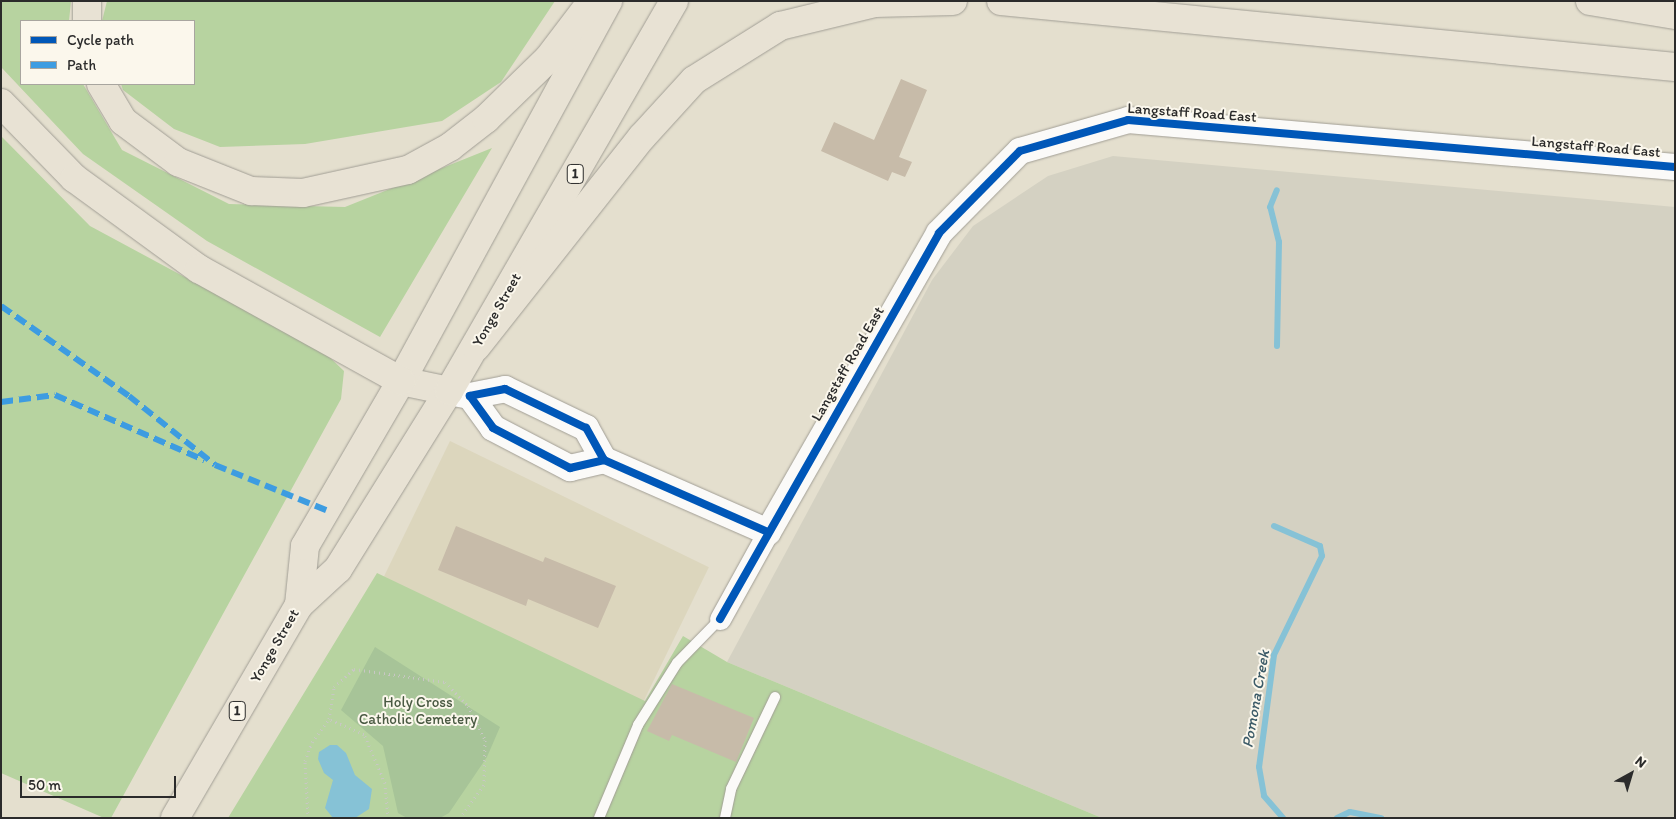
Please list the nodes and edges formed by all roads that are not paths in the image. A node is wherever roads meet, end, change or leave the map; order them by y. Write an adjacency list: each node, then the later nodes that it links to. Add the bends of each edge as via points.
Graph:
1 (87, 1): 9 (main road)
2 (592, 1): 11 (main road, via 548,59 486,119 450,146 408,170 303,193 251,191 178,162 123,121)
3 (608, 1): 15 (main road, Yonge Street / 1)
4 (674, 1): 14 (main road, Yonge Street / 1)
5 (953, 1): 14 (main road, via 874,3 780,26 694,80 642,137)
6 (1001, 1): 10 (main road)
7 (1590, 1): 8 (main road)
8 (1675, 15)
9 (87, 20)
10 (1675, 67)
11 (102, 85)
12 (1, 103): 15 (main road, via 74,178 199,269)
13 (1675, 167): 18 (street, Langstaff Road East, via 1128,120 1020,151 939,233)
14 (476, 348): 16 (main road, Yonge Street / 1)
15 (401, 381): 16 (main road); 19 (main road, Yonge Street / 1, via 305,546)
16 (460, 394): 17 (street, via 493,428 570,468); 17 (street, via 505,389 586,428); 19 (main road, Yonge Street / 1, via 338,569)
17 (604, 460): 18 (street)
18 (768, 532): 20 (street, Langstaff Road East)
19 (299, 605): 22 (main road, Yonge Street / 1)
20 (720, 619): 23 (lane, via 677,664 638,725)
21 (775, 697): 24 (lane, via 730,789)
22 (175, 818)
23 (599, 818)
24 (725, 818)

